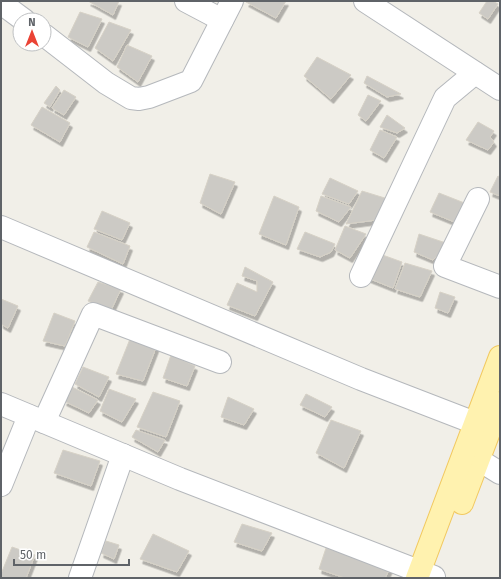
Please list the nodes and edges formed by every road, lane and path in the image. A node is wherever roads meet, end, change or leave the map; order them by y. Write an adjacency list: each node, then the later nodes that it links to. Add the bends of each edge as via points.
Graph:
1 (186, 1): 6 (street)
2 (232, 1): 6 (street)
3 (365, 1): 8 (street)
4 (1, 2): 5 (street)
5 (14, 12)
6 (222, 20): 7 (street, via 192,81 139,99 131,98 106,83)
7 (52, 41)
8 (475, 73): 9 (street); 12 (street, via 445,98)
9 (500, 89)
10 (478, 200): 13 (street, via 444,266)
11 (1, 227): 19 (street, via 361,379)
12 (361, 276)
13 (500, 287)
14 (500, 357): 19 (main road)
15 (220, 362): 18 (street, via 92,314)
16 (500, 403): 21 (main road)
17 (1, 404): 18 (street)
18 (37, 419): 20 (street); 23 (street)
19 (475, 422): 21 (main road)
20 (123, 456): 24 (street); 25 (street)
21 (471, 457): 22 (street); 24 (main road)
22 (500, 473)
23 (1, 485)
24 (426, 576)
25 (80, 578)

